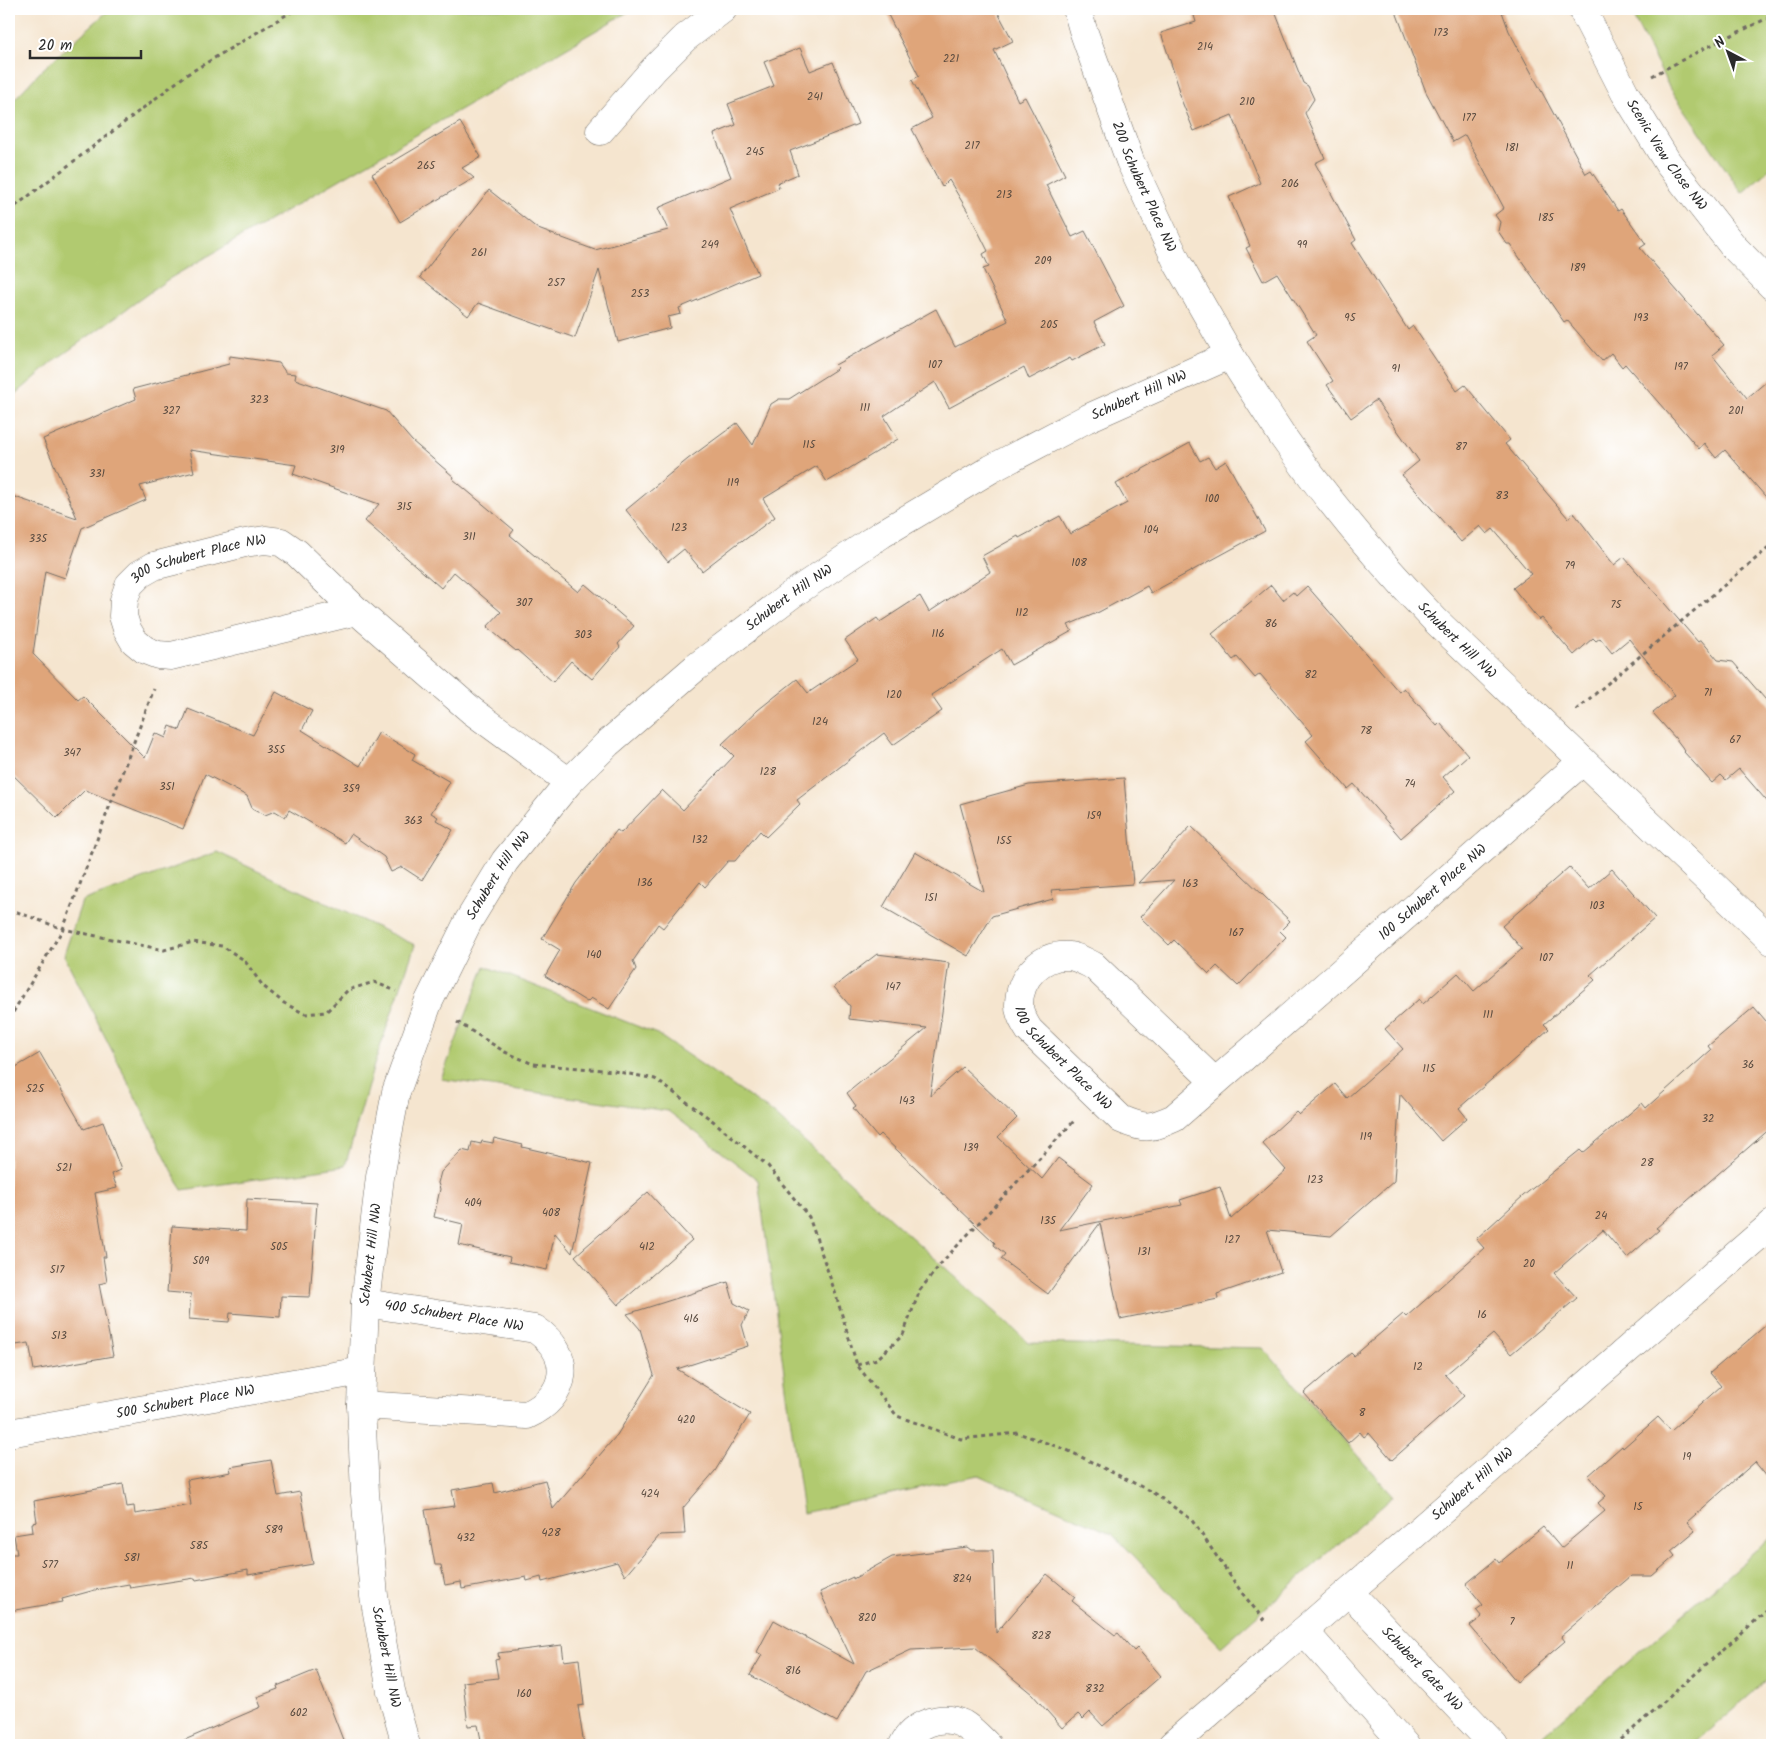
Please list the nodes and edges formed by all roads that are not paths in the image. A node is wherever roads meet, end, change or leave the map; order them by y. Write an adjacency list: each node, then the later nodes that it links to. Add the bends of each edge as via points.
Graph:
1 (723, 9): 4 (street, via 685,38 654,69)
2 (1077, 9): 6 (street, 200 Schubert Place NW, via 1130,161 1178,264)
3 (1582, 9): 5 (street, Scenic View Close NW, via 1625,93 1668,162 1733,246)
4 (600, 132)
5 (1772, 286)
6 (1230, 355): 8 (street, Schubert Hill NW, via 1284,438 1410,594); 9 (street, Schubert Hill NW, via 1086,419 991,469 882,534 791,595 695,668 607,744)
7 (357, 611): 7 (street, 300 Schubert Place NW, via 298,552 281,542 265,540 154,566 129,586 123,616 134,641 145,650 171,656); 9 (street, 300 Schubert Place NW, via 472,711)
8 (1583, 761): 10 (street, Schubert Hill NW); 11 (street, 100 Schubert Place NW)
9 (569, 782): 13 (street, Schubert Hill NW, via 505,861 469,920 428,1003 396,1092 380,1177)
10 (1772, 941)
11 (1214, 1081): 11 (street, 100 Schubert Place NW, via 1094,966 1082,959 1055,957 1032,970 1024,981 1019,1006 1029,1030 1121,1119 1135,1125 1154,1126 1174,1118)
12 (1772, 1224): 17 (street, Schubert Hill NW)
13 (365, 1303): 14 (street, Schubert Hill NW); 15 (street, 400 Schubert Place NW, via 535,1329 555,1347 561,1372 551,1399 527,1415)
14 (362, 1371): 15 (street, Schubert Hill NW); 16 (street, 500 Schubert Place NW)
15 (361, 1405): 19 (street, Schubert Hill NW, via 374,1596 391,1691)
16 (9, 1432)
17 (1349, 1592): 18 (street, Schubert Hill NW); 24 (street, Schubert Gate NW)
18 (1295, 1639): 22 (street, Schubert Hill NW); 23 (street)
19 (406, 1745)
20 (903, 1745): 21 (street, via 916,1729 930,1722 946,1720 961,1723 975,1731)
21 (986, 1745)
22 (1172, 1745)
23 (1405, 1745)
24 (1494, 1745)

